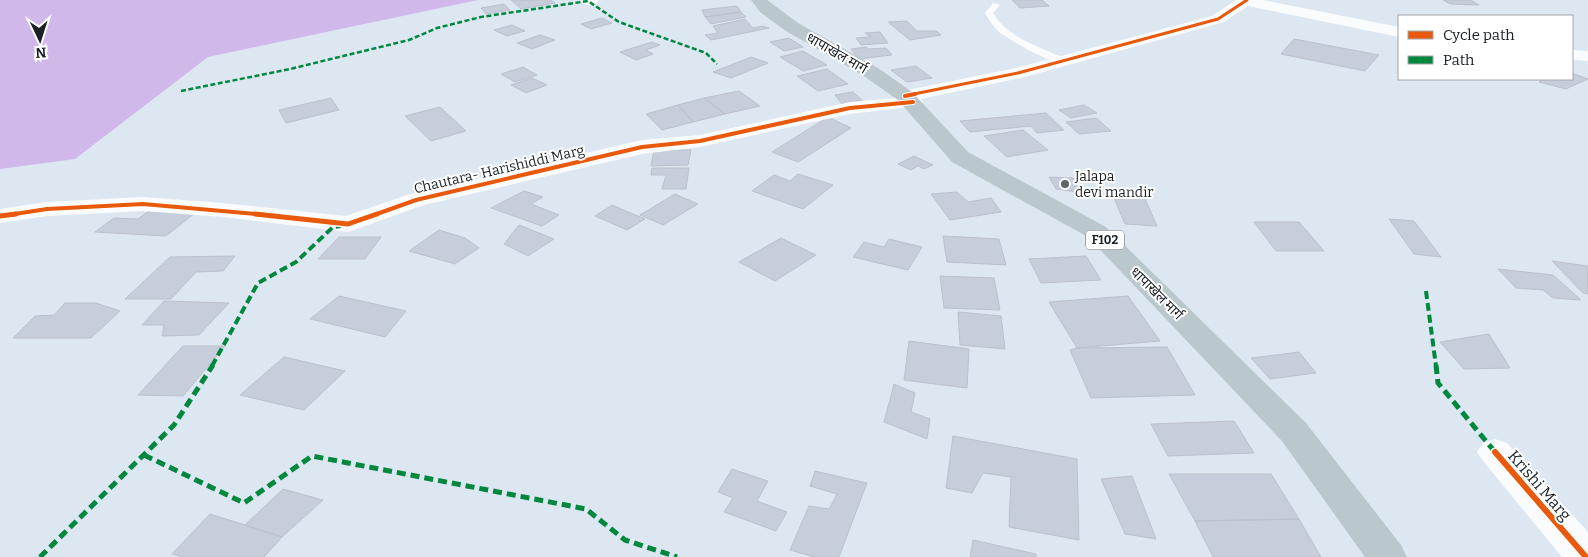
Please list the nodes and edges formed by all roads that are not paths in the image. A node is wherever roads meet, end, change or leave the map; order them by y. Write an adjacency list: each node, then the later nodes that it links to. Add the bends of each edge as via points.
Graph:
1 (759, 0): 8 (main road, धापाखेल मार्ग / F102, via 766,9 792,27 871,72)
2 (1246, 1): 4 (street); 7 (street, Chautara- Harishiddi Marg, via 1218,19)
3 (996, 6): 7 (lane, via 989,13 991,20 1001,29)
4 (1398, 32)
5 (1573, 55): 6 (street)
6 (1588, 56)
7 (1064, 60): 8 (street, Chautara- Harishiddi Marg)
8 (909, 99): 9 (street, Chautara- Harishiddi Marg, via 850,108 700,141 642,147 416,200 348,224 142,204 47,209); 11 (main road, धापाखेल मार्ग / F102, via 960,157 1097,232 1294,432)
9 (0, 216)
10 (1494, 452): 12 (street, Krishi Marg)
11 (1387, 557)
12 (1586, 557)

